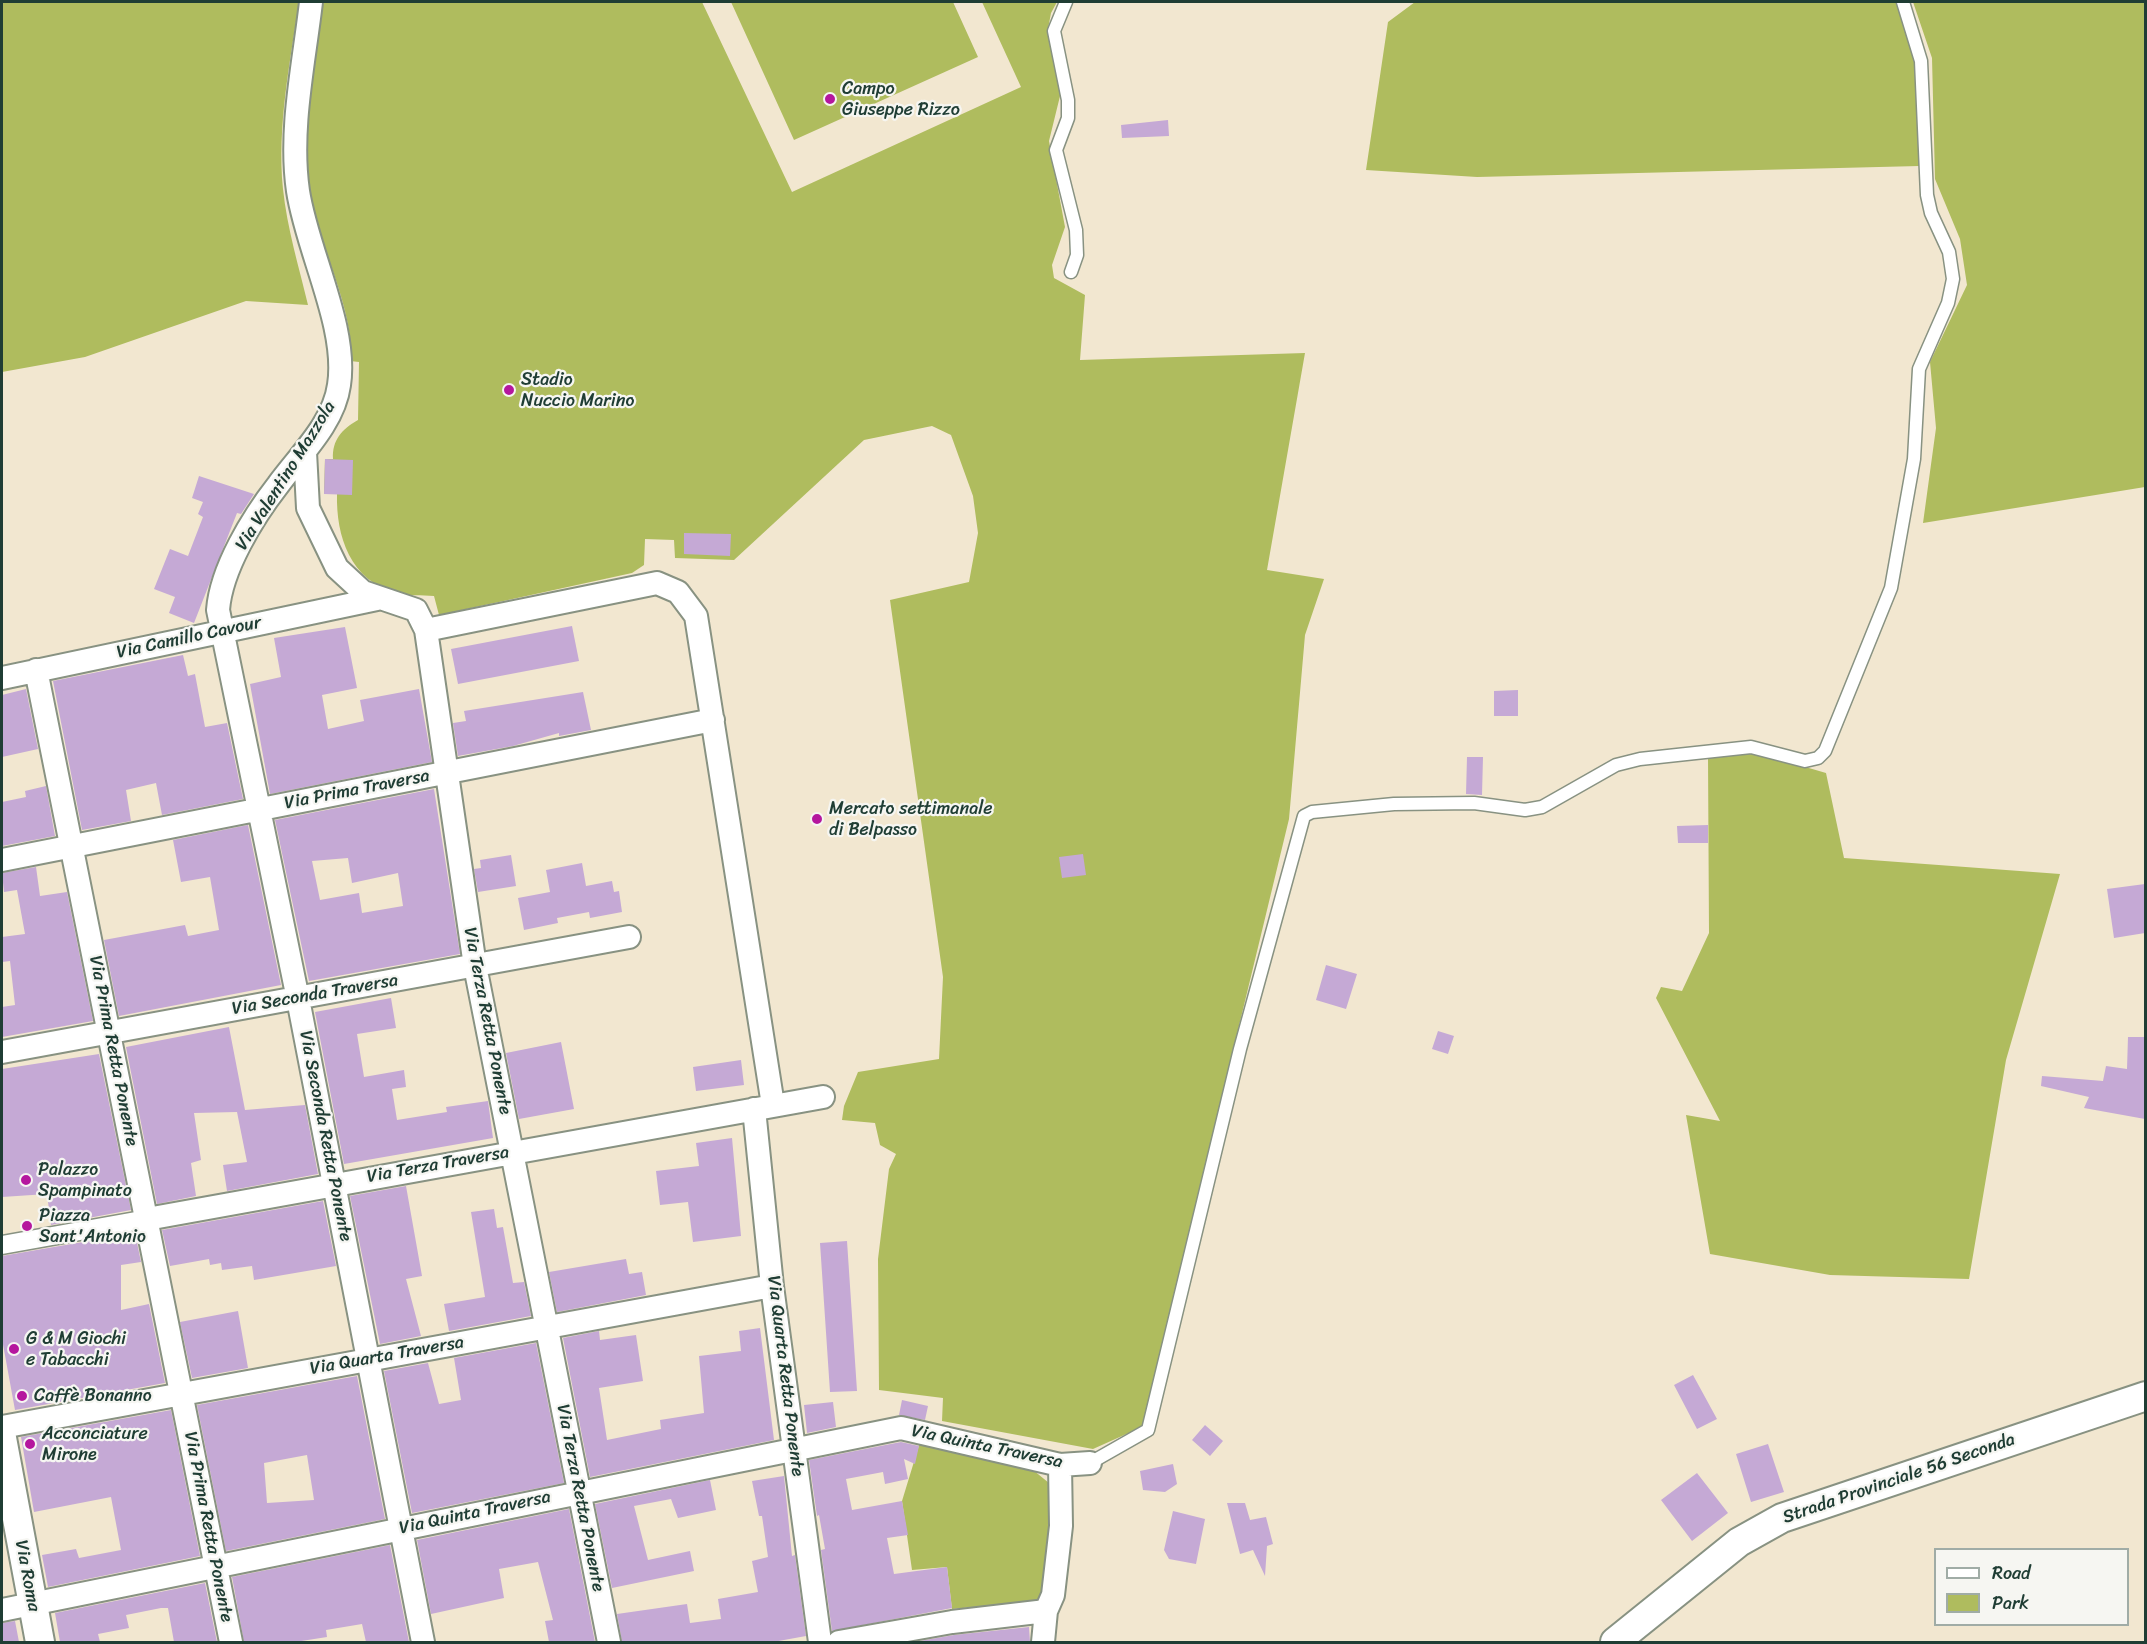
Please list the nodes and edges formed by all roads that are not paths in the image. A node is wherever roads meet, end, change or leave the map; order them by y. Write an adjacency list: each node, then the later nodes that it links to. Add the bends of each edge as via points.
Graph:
1 (310, 2): 5 (street, Via Valentino Mazzola, via 297,135 298,189 340,359 339,387 330,412)
2 (1066, 2): 4 (lane, via 1054,31 1068,100 1068,118 1056,150 1076,230 1077,255)
3 (1903, 2): 35 (lane, via 1921,61 1931,213 1949,252 1953,279 1948,303 1919,369 1914,459 1891,588 1825,752 1805,761 1743,747 1640,759 1616,765 1542,807 1526,810 1474,803 1394,804 1304,816 1240,1049 1148,1430)
4 (1071, 272)
5 (305, 452): 6 (street, Via Terza Retta Ponente, via 308,508 337,568 363,592); 7 (street, Via Valentino Mazzola, via 248,531 219,590)
6 (377, 599): 7 (street, Via Camillo Cavour); 8 (street, Via Terza Retta Ponente, via 416,610)
7 (222, 630): 9 (street, Via Camillo Cavour); 13 (street, Via Seconda Retta Ponente)
8 (426, 630): 11 (street, Via Quarta Retta Ponente, via 657,583 678,592 696,615); 12 (street, Via Terza Retta Ponente)
9 (36, 670): 10 (street, Via Camillo Cavour); 14 (street, Via Prima Retta Ponente)
10 (2, 678)
11 (713, 720): 12 (street, Via Prima Traversa); 22 (street, Via Quarta Retta Ponente)
12 (447, 772): 13 (street, Via Prima Traversa); 17 (street, Via Terza Retta Ponente)
13 (260, 809): 14 (street, Via Prima Traversa); 18 (street, Via Seconda Retta Ponente)
14 (72, 847): 15 (street, Via Prima Traversa); 19 (street, Via Prima Retta Ponente)
15 (2, 860)
16 (629, 937): 17 (street, Via Seconda Traversa)
17 (475, 966): 18 (street, Via Seconda Traversa); 23 (street, Via Terza Retta Ponente)
18 (298, 999): 19 (street, Via Seconda Traversa); 24 (street, Via Seconda Retta Ponente)
19 (109, 1033): 20 (street, Via Seconda Traversa); 25 (street, Via Prima Retta Ponente)
20 (2, 1052)
21 (823, 1097): 22 (street, Via Terza Traversa)
22 (764, 1107): 23 (street, Via Terza Traversa); 27 (street, Via Quarta Retta Ponente)
23 (512, 1151): 24 (street, Via Terza Traversa); 28 (street, Via Terza Retta Ponente)
24 (334, 1183): 25 (street, Via Terza Traversa); 29 (street, Via Seconda Retta Ponente)
25 (147, 1219): 26 (street, Via Terza Traversa); 30 (street, Via Prima Retta Ponente)
26 (2, 1245)
27 (772, 1286): 28 (street, Via Quarta Traversa); 34 (street, Via Quarta Retta Ponente)
28 (546, 1327): 29 (street, Via Quarta Traversa); 37 (street, Via Terza Retta Ponente)
29 (368, 1360): 30 (street, Via Quarta Traversa); 38 (street, Via Seconda Retta Ponente)
30 (182, 1394): 32 (street, Via Quarta Traversa); 39 (street, Via Prima Retta Ponente)
31 (2145, 1396): 50 (street, Strada Provinciale 56 Seconda, via 1782,1518 1739,1542)
32 (2, 1427)
33 (2, 1438): 40 (street, Via Roma)
34 (794, 1447): 36 (street, Via Quinta Traversa, via 901,1428); 37 (street, Via Quinta Traversa); 47 (street, Via Quarta Retta Ponente)
35 (1090, 1463): 36 (street, Via Quinta Traversa)
36 (1060, 1465): 42 (street, via 1061,1526 1053,1595)
37 (579, 1491): 38 (street, Via Quinta Traversa); 46 (street, Via Terza Retta Ponente)
38 (401, 1528): 39 (street, Via Quinta Traversa); 45 (street, Via Seconda Retta Ponente)
39 (216, 1566): 40 (street, Via Quinta Traversa); 44 (street, Via Prima Retta Ponente)
40 (32, 1604): 41 (street, Via Quinta Traversa); 43 (street, Via Roma)
41 (2, 1610)
42 (1046, 1611): 48 (street, via 952,1622); 49 (street)
43 (40, 1642)
44 (231, 1642)
45 (423, 1642)
46 (609, 1642)
47 (820, 1642)
48 (839, 1642)
49 (1043, 1642)
50 (1615, 1642)

